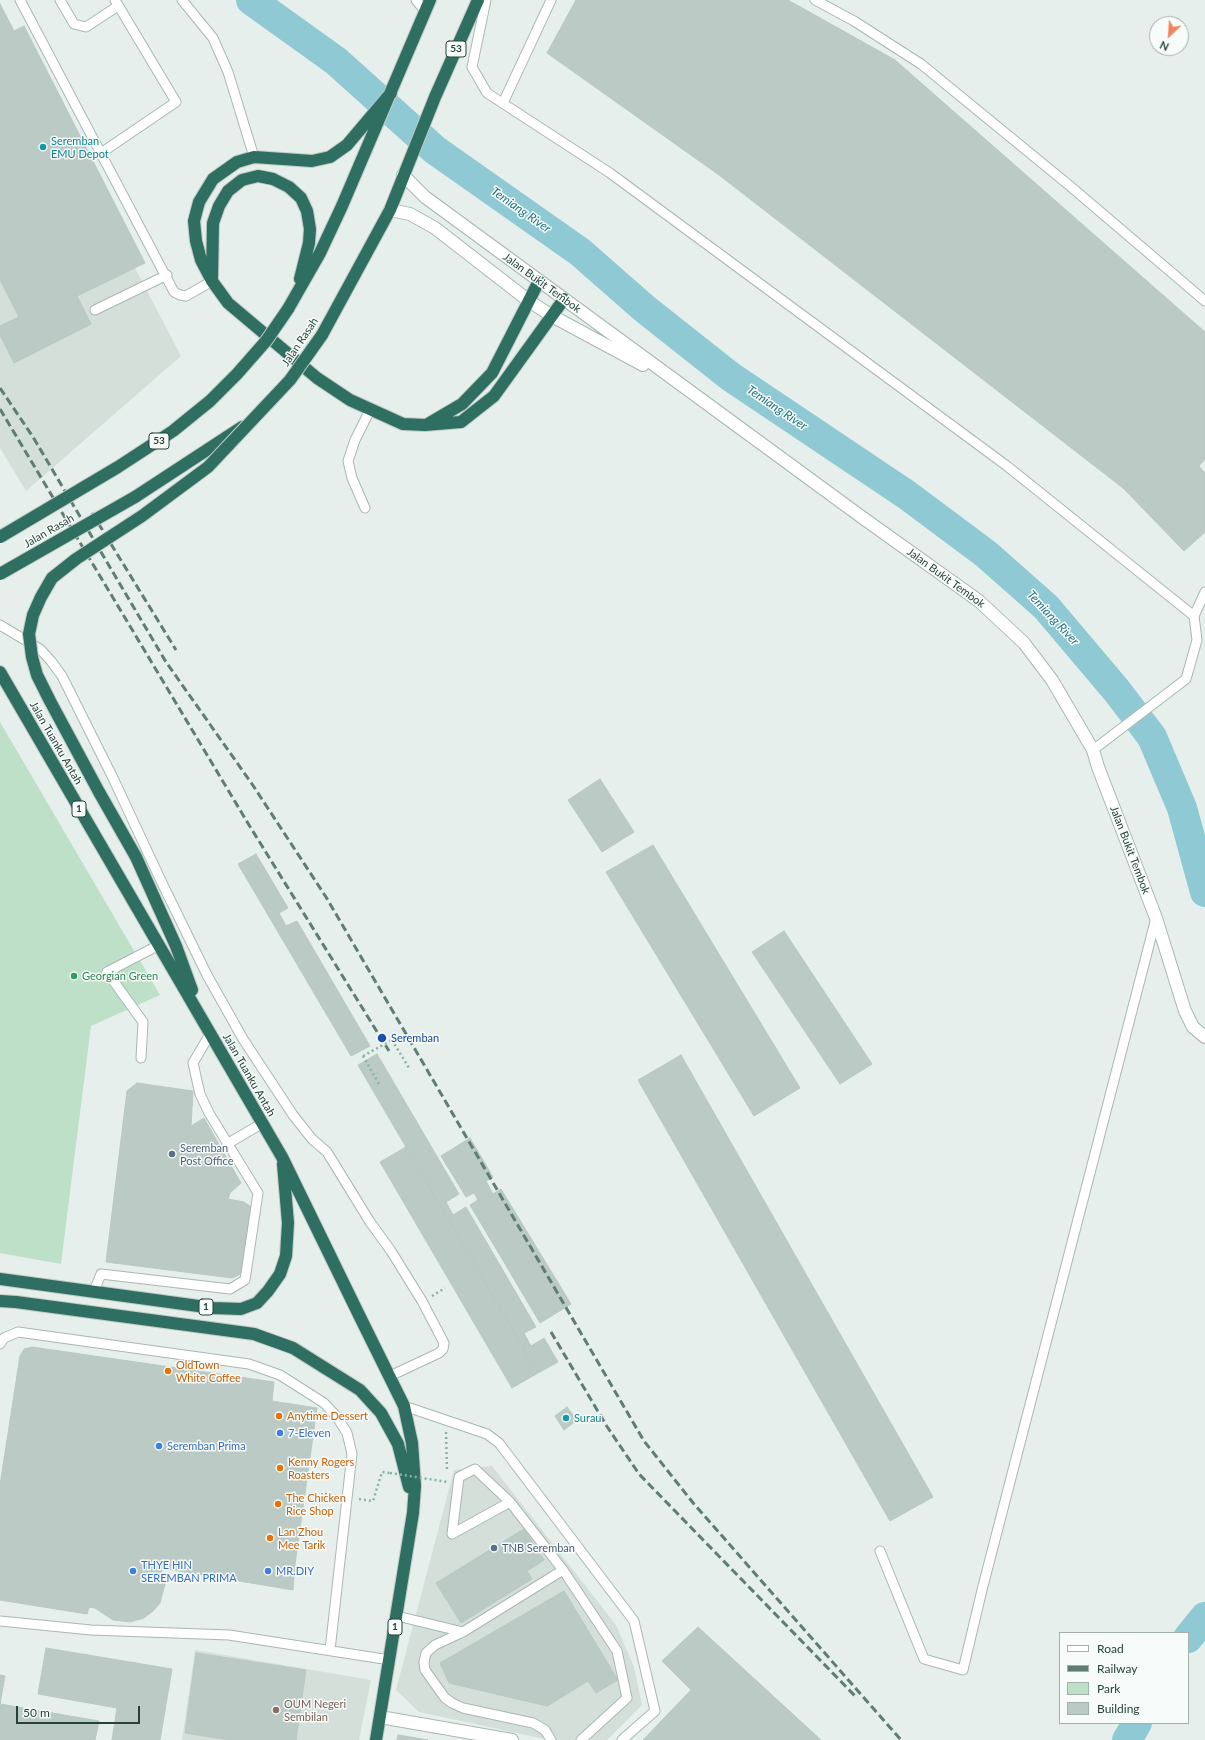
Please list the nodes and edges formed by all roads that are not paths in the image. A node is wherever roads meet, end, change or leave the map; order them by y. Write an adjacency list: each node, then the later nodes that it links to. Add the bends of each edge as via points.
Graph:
1 (20, 0): 13 (lane)
2 (60, 0): 9 (lane, via 74,24 86,26)
3 (182, 0): 14 (lane, via 213,38 228,72)
4 (416, 0): 10 (lane)
5 (478, 0): 15 (highway, Jalan Rasah / 53)
6 (486, 0): 11 (lane, via 472,67 487,93)
7 (551, 0): 11 (lane)
8 (815, 0): 23 (lane, via 854,21 921,64)
9 (117, 3): 13 (lane, via 176,102)
10 (428, 6): 12 (highway, Jalan Rasah / 53, via 391,93)
11 (503, 103): 34 (lane, via 610,173 1007,466)
12 (370, 126): 14 (highway, via 330,157 312,161); 20 (highway, Jalan Rasah / 53, via 336,220)
13 (101, 153): 17 (lane)
14 (254, 157): 18 (highway, via 237,162 213,179 199,202 194,221 196,241 201,260)
15 (403, 175): 16 (highway, Jalan Rasah / 53); 19 (street, Jalan Bukit Tembok, via 425,197)
16 (390, 210): 22 (street, Jalan Bukit Tembok, via 410,214 435,228); 28 (highway, Jalan Rasah / 53, bridge, via 322,335 290,380)
17 (167, 276): 18 (lane, via 174,292 186,296); 24 (lane)
18 (212, 281): 20 (highway, via 213,223 219,206 228,191 242,180 258,176 273,179 289,187 301,198 307,211 309,243); 27 (highway, via 228,303 317,378)
19 (539, 281): 21 (street, Jalan Bukit Tembok); 22 (highway)
20 (297, 294): 31 (highway, Jalan Rasah / 53, bridge, via 266,341 237,374 173,431)
21 (564, 299): 25 (highway); 26 (street, Jalan Bukit Tembok)
22 (529, 301): 25 (street, Jalan Bukit Tembok); 29 (highway, via 492,373 462,404)
23 (1205, 301)
24 (95, 310)
25 (552, 316): 26 (street, Jalan Bukit Tembok); 29 (highway, via 494,396 461,422)
26 (684, 387): 37 (street, Jalan Bukit Tembok, via 979,601 1024,643 1052,680)
27 (370, 410): 29 (highway, via 403,424); 30 (lane, via 348,461 352,478)
28 (255, 419): 32 (highway, Jalan Rasah / 53, bridge, via 135,497); 40 (highway, bridge, via 208,467 52,578 33,615 29,634 37,675 136,857 176,946)
29 (425, 425)
30 (365, 508)
31 (0, 537)
32 (0, 574)
33 (1205, 592): 34 (lane)
34 (1194, 616): 37 (lane, via 1197,640 1186,679)
35 (0, 625): 51 (lane, via 40,650 62,676 197,954 236,1026 294,1116 312,1140 327,1152 370,1222 391,1250 444,1343 439,1353)
36 (0, 672): 39 (highway, Jalan Tuanku Antah / 1)
37 (1093, 750): 38 (street, Jalan Bukit Tembok)
38 (1156, 918): 42 (street, Jalan Bukit Tembok, via 1185,1011 1193,1027); 55 (lane, via 963,1670 924,1659)
39 (159, 945): 40 (highway, Jalan Tuanku Antah / 1); 43 (lane, via 108,972 143,1022)
40 (202, 1020): 41 (highway, Jalan Tuanku Antah / 1)
41 (210, 1034): 44 (highway, Jalan Tuanku Antah / 1); 45 (lane, via 193,1063 200,1094)
42 (1205, 1036)
43 (141, 1058)
44 (261, 1124): 45 (lane); 46 (highway, Jalan Tuanku Antah / 1)
45 (227, 1144): 48 (lane, via 258,1193 245,1280 230,1289 101,1274)
46 (282, 1157): 48 (highway, 1, via 288,1222 286,1256 280,1274 257,1302 241,1309 213,1308); 51 (highway, Jalan Tuanku Antah / 1)
47 (0, 1279): 48 (highway, 1)
48 (94, 1291)
49 (0, 1301): 54 (highway, 1, via 254,1334 293,1348 360,1390 381,1413 398,1444)
50 (0, 1344): 60 (lane, via 4,1338 18,1332 249,1364 280,1375 324,1404 337,1416 347,1433 352,1454)
51 (390, 1376): 52 (highway, Jalan Tuanku Antah / 1)
52 (404, 1406): 54 (highway, Jalan Tuanku Antah / 1, via 412,1443); 67 (lane, via 487,1434 498,1443 634,1621 655,1711)
53 (510, 1502): 53 (lane, via 497,1509 452,1534 459,1477 475,1469); 56 (lane)
54 (414, 1513): 57 (highway, 1)
55 (880, 1551)
56 (563, 1570): 59 (lane); 66 (lane, via 617,1651 627,1698)
57 (397, 1616): 59 (lane); 61 (highway, 1)
58 (0, 1621): 60 (lane, via 91,1630 229,1635)
59 (463, 1632): 65 (lane, via 435,1645 426,1653 425,1670 445,1698 463,1708 533,1723 545,1730)
60 (330, 1650): 61 (lane)
61 (390, 1660): 62 (highway, 1)
62 (380, 1717): 63 (street); 64 (highway, 1)
63 (505, 1739)
64 (376, 1740)
65 (551, 1740)
66 (581, 1740)
67 (622, 1740)

